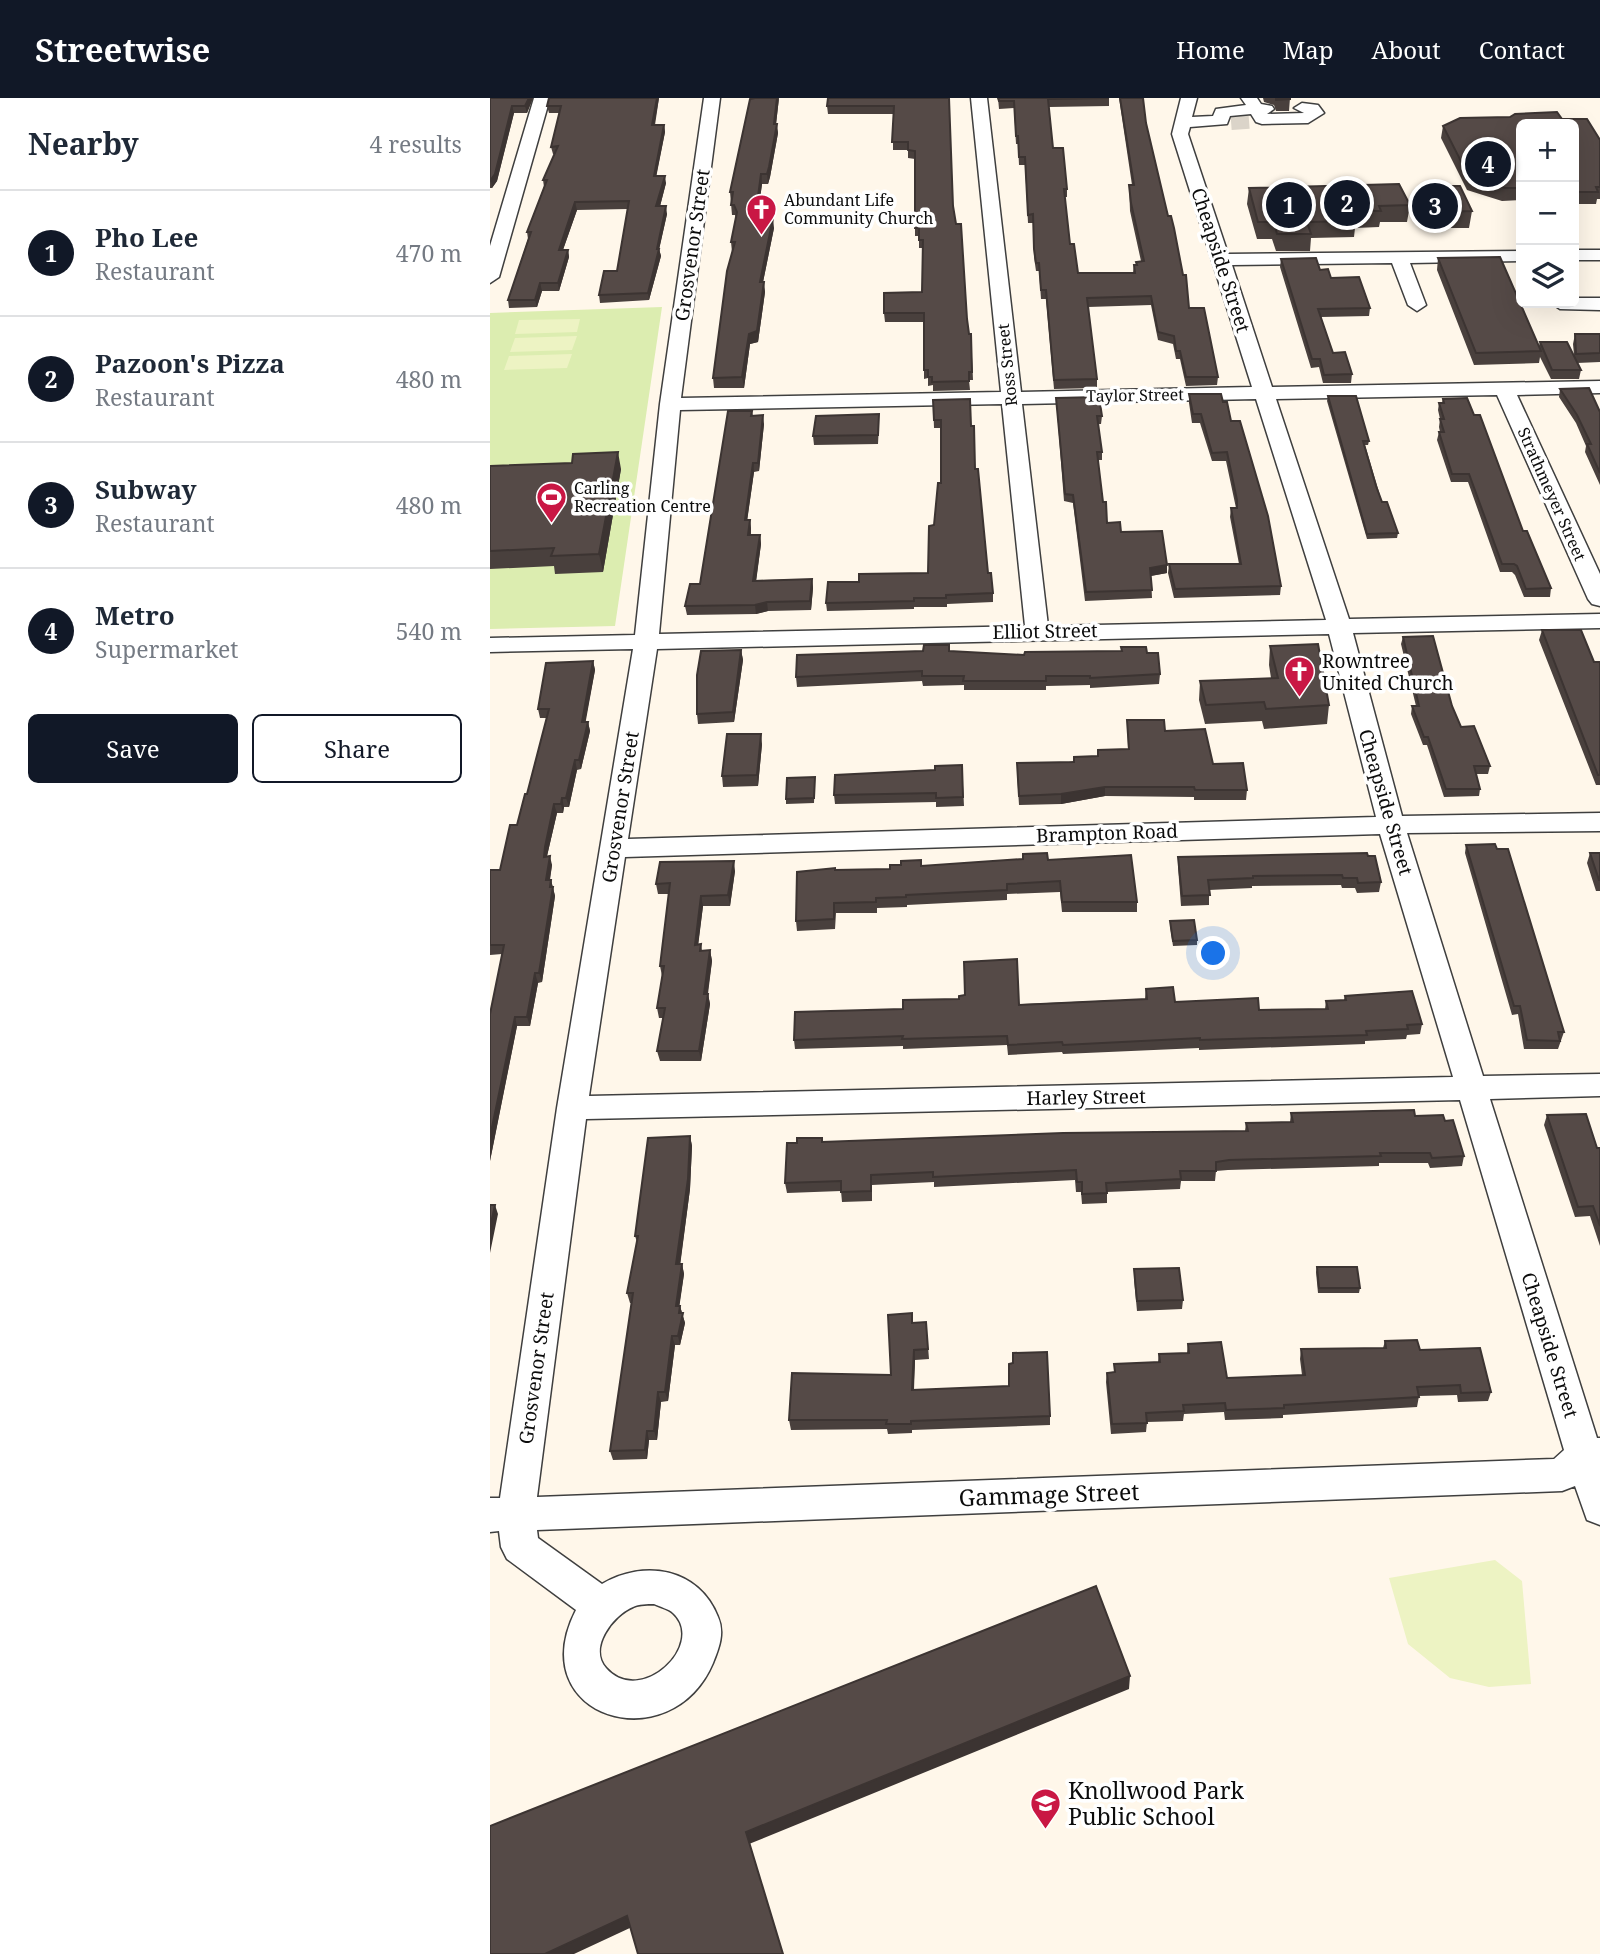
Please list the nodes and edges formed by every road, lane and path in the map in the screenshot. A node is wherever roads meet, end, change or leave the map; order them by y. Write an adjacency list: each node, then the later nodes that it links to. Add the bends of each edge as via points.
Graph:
1 (542, 98): 12 (street)
2 (712, 98): 20 (street, Grosvenor Street)
3 (979, 98): 19 (street, Ross Street)
4 (1301, 103): 6 (street); 6 (street, via 1316,113 1308,118)
5 (1186, 110): 6 (street, via 1226,121 1222,127); 11 (street, Cheapside Street, via 1180,134)
6 (1263, 110)
7 (1579, 255): 8 (street)
8 (1600, 255)
9 (1399, 258): 10 (street); 11 (street); 15 (street)
10 (1516, 259)
11 (1220, 260): 18 (street, Cheapside Street)
12 (490, 277)
13 (1579, 303): 14 (street)
14 (1600, 304)
15 (1417, 305)
16 (1600, 387): 17 (street, Taylor Street)
17 (1504, 388): 18 (street, Taylor Street); 21 (street, Strathmeyer Street)
18 (1265, 392): 19 (street, Taylor Street); 23 (street, Cheapside Street)
19 (1010, 397): 20 (street, Taylor Street); 24 (street, Ross Street)
20 (670, 404): 25 (street, Grosvenor Street)
21 (1600, 599)
22 (1600, 621): 23 (street, Elliot Street)
23 (1339, 625): 24 (street, Elliot Street); 28 (street, Cheapside Street)
24 (1037, 631): 25 (street, Elliot Street)
25 (646, 641): 26 (street, Elliot Street); 29 (street, Grosvenor Street)
26 (490, 645)
27 (1600, 822): 28 (street, Brampton Road)
28 (1391, 825): 29 (street, Brampton Road); 31 (street, Cheapside Street)
29 (614, 848): 32 (street, Grosvenor Street)
30 (1600, 1085): 31 (street, Harley Street)
31 (1471, 1088): 32 (street, Harley Street); 33 (street, Cheapside Street)
32 (572, 1108): 35 (street, Grosvenor Street)
33 (1592, 1454): 34 (street, Cheapside Street); 35 (street, Gammage Street, via 1562,1475)
34 (1600, 1508)
35 (503, 1515): 36 (street, Grosvenor Street, via 520,1547)
36 (601, 1606)

